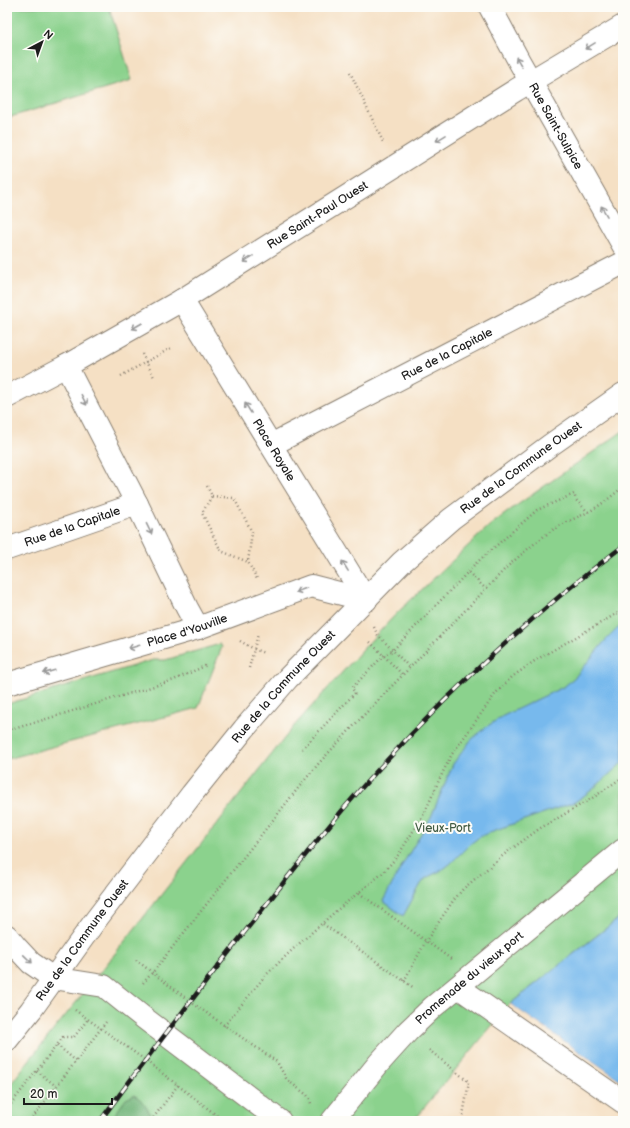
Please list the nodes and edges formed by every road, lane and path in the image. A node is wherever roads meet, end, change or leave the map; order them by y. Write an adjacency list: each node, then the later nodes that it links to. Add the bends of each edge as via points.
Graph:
1 (490, 7): 4 (street, Rue Saint-Sulpice, one-way to 1)
2 (623, 26): 4 (street, Rue Saint-Paul Ouest, one-way to 4)
3 (350, 72): 5 (path)
4 (530, 82): 6 (street, Rue Saint-Sulpice, one-way to 4); 8 (street, Rue Saint-Paul Ouest, one-way to 8)
5 (386, 146)
6 (623, 245)
7 (623, 263): 17 (street, Rue de la Capitale)
8 (182, 300): 12 (street, Rue Saint-Paul Ouest, one-way to 12); 17 (street, Place Royale, one-way to 8)
9 (138, 348): 11 (path)
10 (170, 348): 11 (path)
11 (146, 362): 13 (path); 14 (path)
12 (66, 366): 16 (street, Rue Saint-Paul Ouest); 21 (street, one-way to 21)
13 (121, 376)
14 (154, 377)
15 (623, 394): 28 (street, Rue de la Commune Ouest, via 451,518 402,562)
16 (7, 397)
17 (271, 445): 28 (street, Place Royale, one-way to 17)
18 (207, 486): 20 (path)
19 (623, 487): 22 (path)
20 (212, 496): 24 (path, via 234,498 252,532); 24 (path, via 202,513 221,551)
21 (137, 504): 23 (street, Rue de la Capitale); 30 (street, one-way to 30)
22 (588, 512): 25 (path, via 576,500 574,494 537,510); 27 (path, via 541,538)
23 (7, 549)
24 (248, 562): 26 (path)
25 (468, 572): 27 (path); 36 (path)
26 (261, 584)
27 (486, 589): 41 (path)
28 (366, 600): 30 (street, Place d'Youville, one-way to 30, via 311,586); 55 (street, Rue de la Commune Ouest, via 288,678 244,729)
29 (623, 610): 48 (path, via 536,660 496,693 452,754 425,812 399,854 384,872)
30 (198, 628): 43 (street, Place d'Youville, one-way to 43)
31 (260, 629): 35 (path)
32 (377, 634): 36 (path)
33 (235, 638): 35 (path)
34 (370, 642): 38 (path)
35 (254, 649): 37 (path); 40 (path)
36 (392, 651): 38 (path); 41 (path)
37 (264, 653)
38 (383, 656): 42 (path); 45 (path, via 352,688 355,693)
39 (207, 665): 44 (path, via 174,680)
40 (249, 668)
41 (410, 668): 42 (path)
42 (403, 676): 54 (path, via 299,787)
43 (7, 684)
44 (7, 731)
45 (302, 749)
46 (623, 777): 51 (path, via 539,829 506,853 463,889)
47 (623, 850): 57 (street, Promenade du vieux port)
48 (359, 893): 49 (path); 51 (path)
49 (323, 924): 51 (path, via 404,981); 60 (path, via 265,976)
50 (7, 936): 55 (street, one-way to 55, via 32,963)
51 (426, 941): 53 (path)
52 (136, 960): 54 (path)
53 (452, 960)
54 (153, 972): 56 (path); 60 (path)
55 (53, 978): 62 (street, Rue de la Commune Ouest); 75 (street, via 104,986)
56 (147, 979)
57 (458, 987): 69 (street); 76 (street, Promenade du vieux port, via 408,1031)
58 (75, 1010): 59 (path)
59 (88, 1019): 61 (path); 63 (path, via 74,1037 64,1037)
60 (224, 1026): 70 (path, via 277,1062 287,1080 307,1095)
61 (101, 1028): 65 (path); 67 (path)
62 (7, 1040)
63 (57, 1045): 65 (path); 66 (path)
64 (429, 1050): 77 (path, via 468,1082)
65 (76, 1060): 68 (path)
66 (37, 1071): 68 (path); 71 (path)
67 (178, 1085): 73 (path); 74 (path)
68 (56, 1086): 72 (path)
69 (623, 1102)
70 (311, 1103)
71 (11, 1104)
72 (30, 1121)
73 (151, 1121)
74 (224, 1121)
75 (280, 1121)
76 (332, 1121)
77 (462, 1121)

